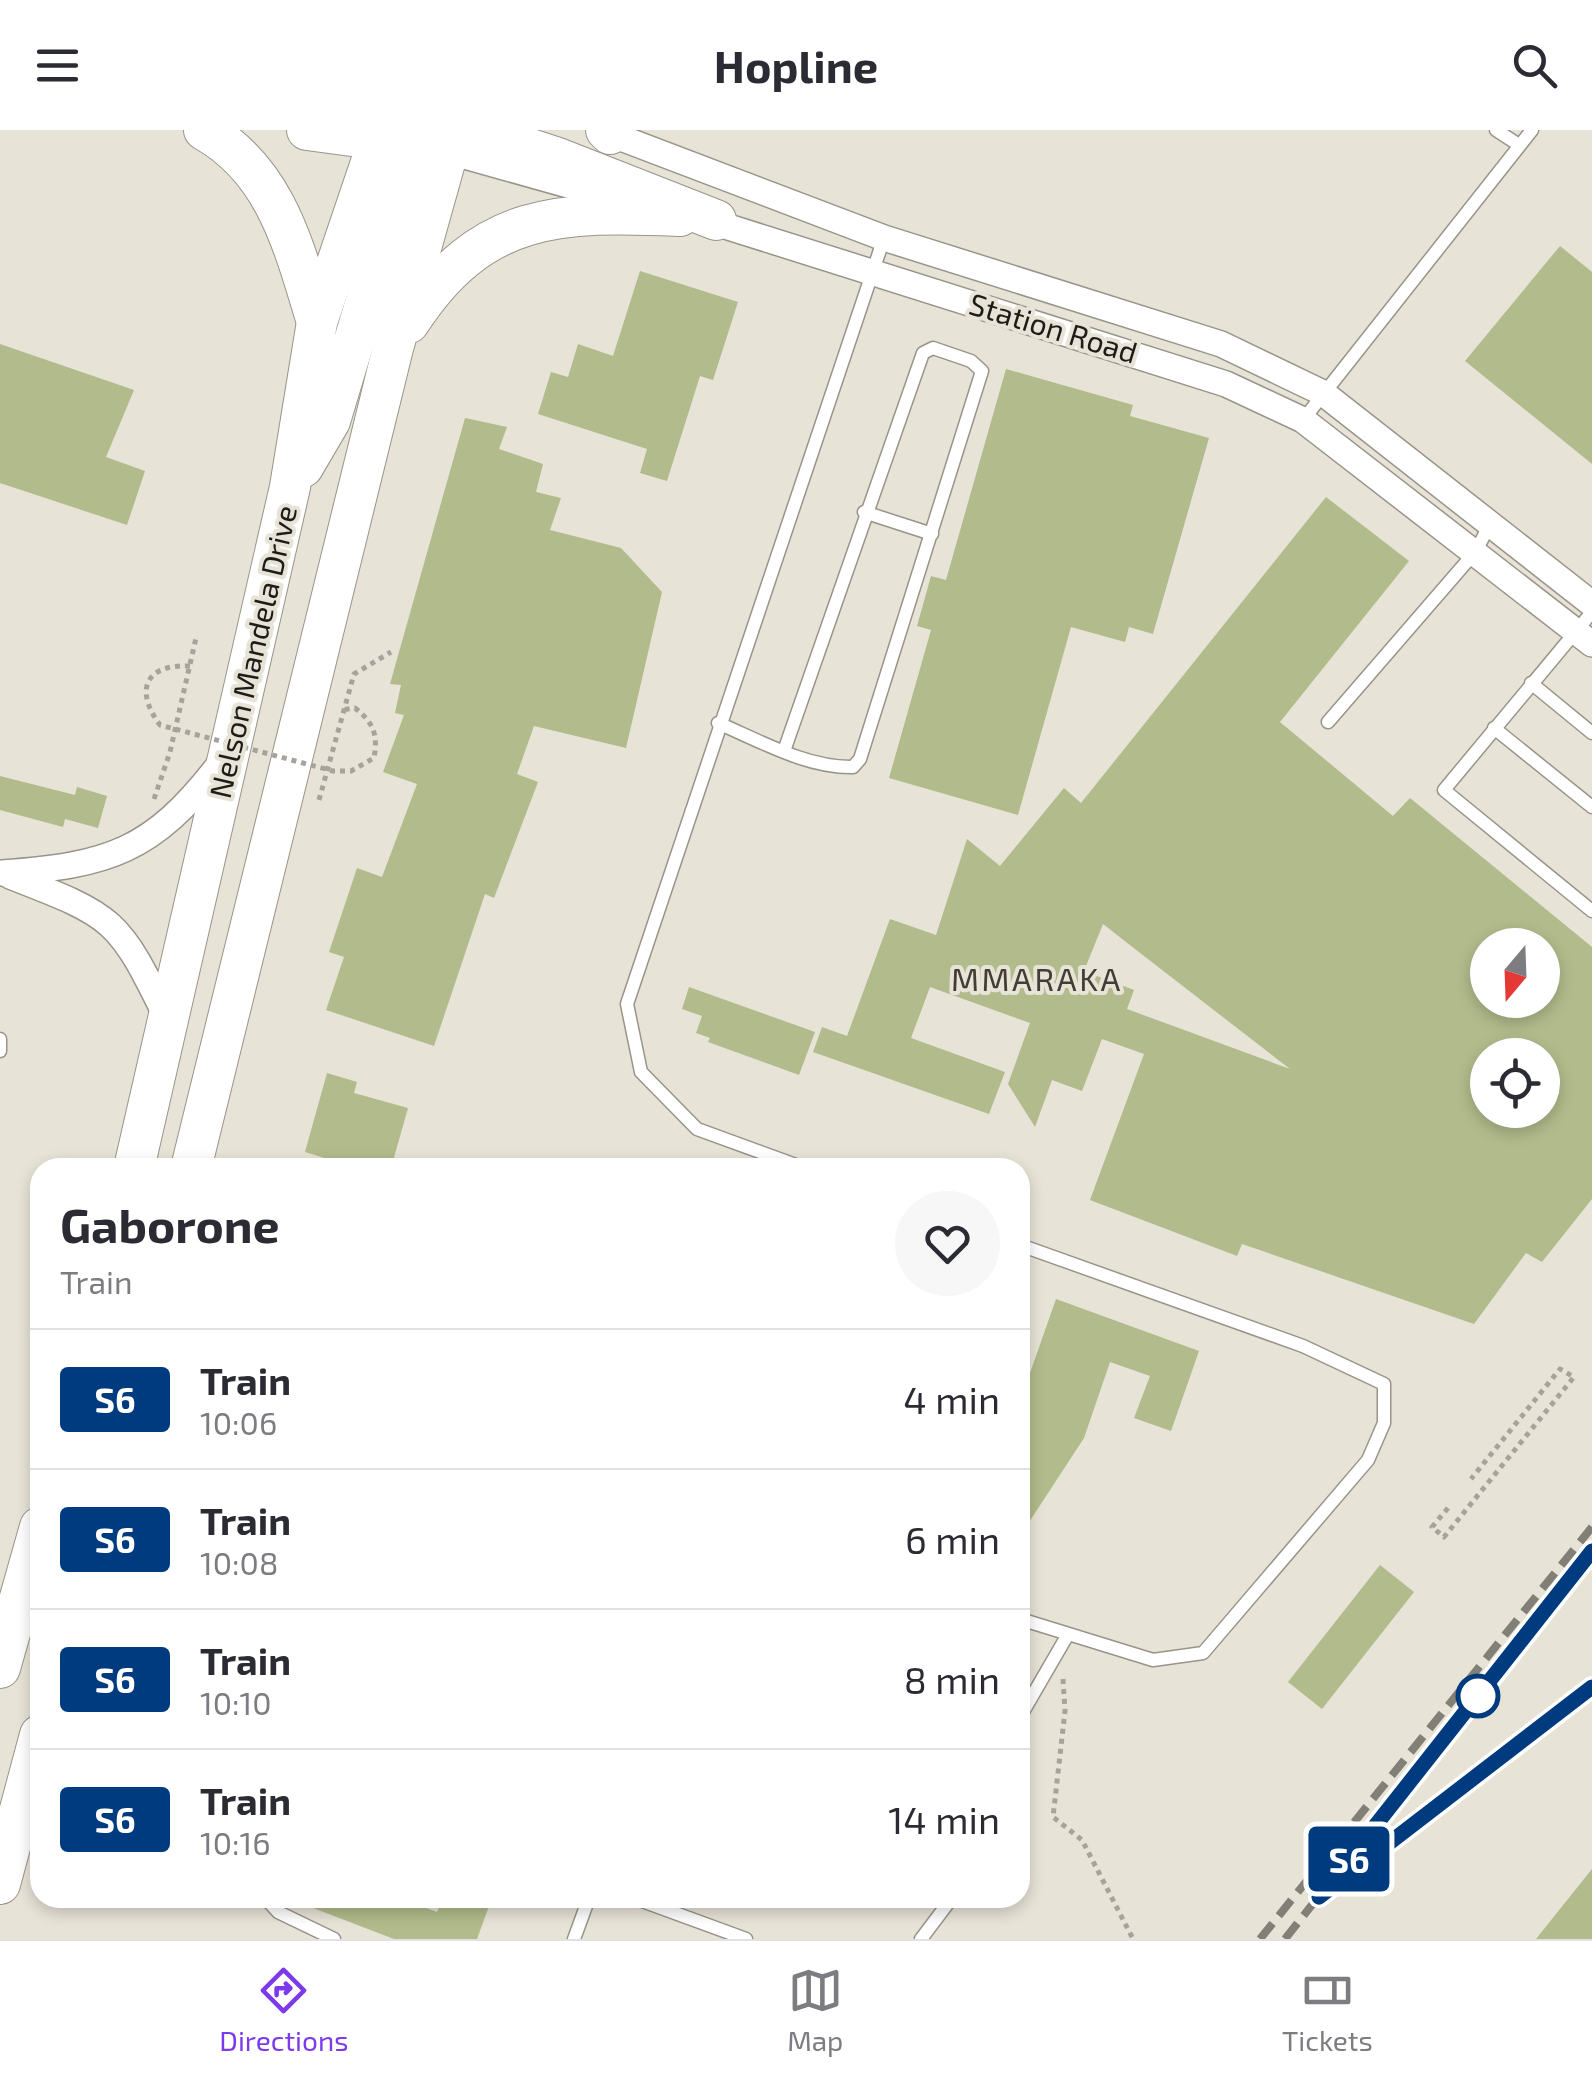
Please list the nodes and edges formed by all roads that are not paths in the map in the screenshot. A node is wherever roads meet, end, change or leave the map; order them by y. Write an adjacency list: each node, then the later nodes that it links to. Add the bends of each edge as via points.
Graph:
1 (204, 130): 11 (main road, via 232,150 276,203)
2 (307, 130): 6 (main road)
3 (1496, 130): 7 (lane)
4 (1532, 130): 7 (lane)
5 (605, 131): 9 (street, Station Road)
6 (420, 134): 8 (main road, via 558,158); 11 (main road, Nelson Mandela Drive); 12 (main road, Nelson Mandela Drive); 15 (main road, via 330,421)
7 (1519, 146): 13 (lane)
8 (698, 218): 10 (street, Station Road); 12 (main road, via 585,212 542,218 470,255 434,287)
9 (884, 238): 10 (lane); 13 (street, Station Road, via 1221,344)
10 (873, 274): 14 (street, Station Road, via 1226,384); 24 (lane)
11 (317, 322): 15 (main road, Nelson Mandela Drive)
12 (393, 348): 35 (main road, Nelson Mandela Drive)
13 (1324, 393): 14 (lane); 17 (street)
14 (1304, 420): 19 (street, Station Road)
15 (290, 487): 27 (main road, Nelson Mandela Drive)
16 (864, 512): 18 (lane); 18 (lane, via 923,353 933,348 982,371); 28 (lane)
17 (1490, 524): 19 (lane); 20 (street)
18 (932, 534): 28 (lane, via 860,759 838,768)
19 (1476, 552): 21 (street, Station Road); 23 (lane)
20 (1592, 604)
21 (1587, 629): 22 (lane)
22 (1531, 683): 25 (lane); 26 (lane)
23 (1328, 722)
24 (718, 723): 28 (lane); 39 (lane, via 627,1004 641,1072 698,1129)
25 (1494, 728): 29 (lane); 31 (lane, via 1444,790)
26 (1592, 732)
27 (234, 748): 30 (street, via 183,812 138,844 68,868); 32 (main road, Nelson Mandela Drive)
28 (784, 752)
29 (1592, 807)
30 (1, 873): 32 (street, via 113,923)
31 (1592, 911)
32 (168, 1020): 36 (main road, Nelson Mandela Drive)
33 (0, 1039): 34 (lane)
34 (0, 1051)
35 (206, 1113): 37 (main road, Nelson Mandela Drive); 38 (main road)
36 (136, 1158)
37 (195, 1158)
38 (204, 1158)
39 (777, 1158)
40 (1030, 1249): 43 (lane, via 1303,1346 1384,1384 1384,1423 1368,1460 1203,1653 1154,1660)
41 (30, 1563): 44 (main road)
42 (1030, 1623): 43 (lane)
43 (1068, 1636): 45 (lane)
44 (0, 1668)
45 (1030, 1700)
46 (30, 1772): 47 (main road)
47 (0, 1884)
48 (274, 1908): 52 (lane)
49 (586, 1908): 53 (lane)
50 (661, 1908): 54 (lane)
51 (944, 1908): 55 (lane)
52 (334, 1939)
53 (574, 1939)
54 (746, 1939)
55 (921, 1939)

